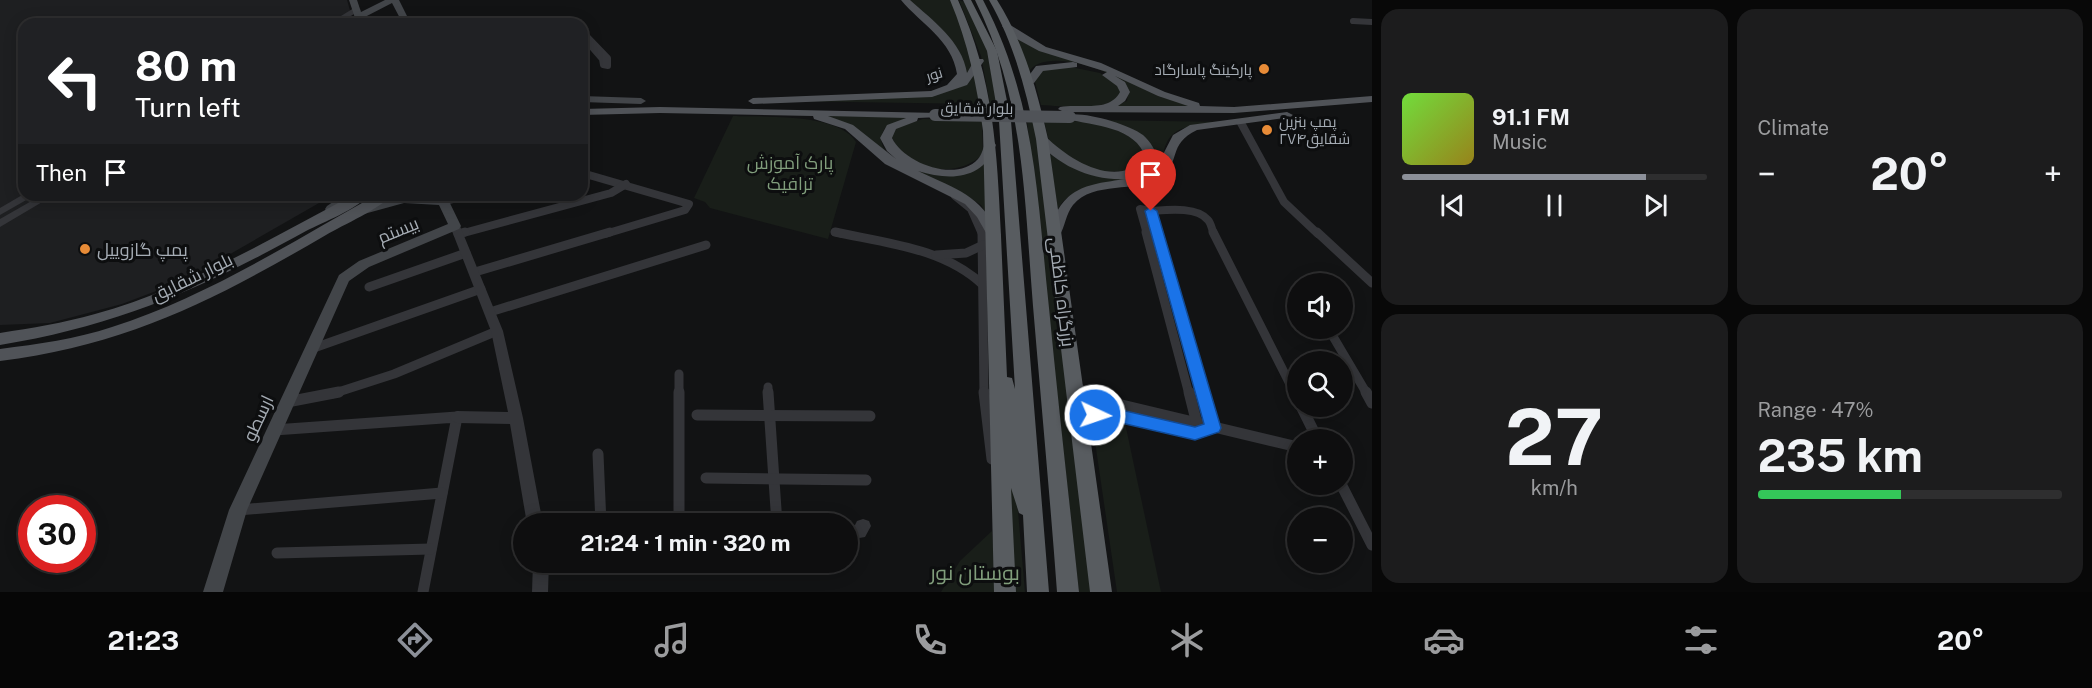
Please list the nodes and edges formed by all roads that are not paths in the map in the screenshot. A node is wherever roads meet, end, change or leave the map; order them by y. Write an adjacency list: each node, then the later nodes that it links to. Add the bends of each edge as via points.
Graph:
1 (353, 0): 9 (main road)
2 (375, 0): 9 (main road)
3 (393, 0): 9 (main road); 10 (main road)
4 (905, 0): 18 (main road, نور, via 952,49 962,75 952,84 926,93)
5 (954, 0): 16 (highway)
6 (967, 0): 102 (highway, via 992,51 1005,121)
7 (981, 0): 11 (highway); 112 (highway, بزرگراه کاظمی, via 1008,61 1024,146)
8 (993, 0): 11 (highway, بزرگراه کاظمی)
9 (359, 17)
10 (404, 18)
11 (1004, 20): 17 (highway, بزرگراه کاظمی); 26 (main road, via 1018,38 1037,48 1105,68 1163,96 1198,106)
12 (1353, 21): 13 (street)
13 (1372, 22)
14 (588, 37): 15 (street, via 608,58 608,66 603,65 603,59)
15 (588, 43)
16 (978, 61): 18 (main road, via 966,80 942,92); 33 (highway)
17 (1030, 81): 29 (main road, via 1040,68 1075,65 1113,78 1125,92 1114,105); 32 (highway, بزرگراه کاظمی)
18 (850, 97): 22 (main road)
19 (588, 99): 21 (main road)
20 (1372, 99): 26 (main road, بلوار شقایق)
21 (641, 101): 22 (main road, بلوار شقایق); 23 (main road, بلوار شقایق)
22 (726, 103): 27 (main road, بلوار شقایق)
23 (588, 105)
24 (1372, 109): 30 (main road, بلوار شقایق)
25 (762, 110): 27 (main road, بلوار شقایق); 28 (main road, بلوار شقایق); 36 (main road, via 840,124 858,132 889,161)
26 (1234, 110): 29 (main road, بلوار شقایق)
27 (934, 111): 29 (main road, بلوار شقایق, bridge); 33 (main road, via 891,127 886,138 890,150 922,168 957,171 981,163)
28 (588, 112)
29 (1067, 113): 30 (main road, بلوار شقایق); 32 (main road, via 1127,132 1145,144 1152,159 1134,174 1099,173 1063,159)
30 (1294, 114): 31 (main road)
31 (1241, 123): 53 (main road, via 1184,131 1172,143 1159,173 1075,196 1064,208); 61 (street, via 1284,202)
32 (1042, 139): 53 (highway, بزرگراه کاظمی)
33 (990, 145): 54 (highway)
34 (588, 174): 35 (street)
35 (626, 184): 37 (street, via 611,193); 60 (street, via 689,204 685,210)
36 (941, 186): 54 (main road, via 976,206); 56 (street, via 971,209 978,219)
37 (588, 199)
38 (19, 201): 47 (street)
39 (40, 201): 50 (street)
40 (342, 201): 49 (main road)
41 (352, 201): 49 (main road, بلوار شقایق)
42 (375, 201): 48 (main road, بلوار شقایق)
43 (397, 201): 48 (main road)
44 (442, 201): 51 (main road)
45 (578, 201): 51 (street)
46 (1151, 211): 73 (street, via 1178,210 1208,220); 83 (street, via 1140,209); 84 (street)
47 (0, 212)
48 (353, 213): 71 (main road, بلوار شقایق, via 153,319 104,335)
49 (310, 223): 67 (main road, بلوار شقایق, via 184,289 137,308 47,332)
50 (0, 224)
51 (457, 230): 57 (street); 59 (main road, بیستم)
52 (835, 232): 58 (street)
53 (1055, 232): 74 (highway, بزرگراه کاظمی)
54 (994, 235): 69 (highway)
55 (706, 245): 65 (street)
56 (983, 245): 58 (street, via 966,253); 62 (street)
57 (466, 253): 60 (street); 63 (street)
58 (927, 255): 62 (street, via 969,272)
59 (355, 268): 70 (main road, ارسطو, via 344,278)
60 (475, 272): 64 (street)
61 (1372, 283)
62 (983, 285): 101 (street, via 984,406)
63 (369, 287)
64 (481, 289): 65 (street); 70 (street)
65 (490, 312): 66 (street)
66 (497, 331): 76 (street, via 354,389); 82 (street)
67 (0, 339)
68 (1334, 339): 77 (street)
69 (998, 348): 101 (highway); 102 (highway, via 1012,414 1020,486)
70 (311, 349): 76 (main road, ارسطو)
71 (0, 355)
72 (679, 374): 97 (street)
73 (1287, 379)
74 (1074, 383): 83 (street, via 1101,400); 86 (highway, بزرگراه کاظمی)
75 (768, 387): 79 (street)
76 (287, 402): 85 (main road, ارسطو)
77 (1372, 403)
78 (697, 415): 79 (street)
79 (771, 416): 80 (street); 89 (street)
80 (870, 416)
81 (457, 417): 82 (street); 85 (street); 92 (street)
82 (516, 418): 95 (street)
83 (1197, 424): 84 (street)
84 (1213, 428): 86 (street, via 1195,434 1104,412); 87 (street)
85 (274, 430): 94 (main road, ارسطو)
86 (1080, 430): 113 (highway, بزرگراه کاظمی)
87 (1287, 445)
88 (598, 454): 96 (street)
89 (774, 477): 90 (street); 91 (street); 98 (street)
90 (706, 478)
91 (866, 480)
92 (442, 493): 94 (street); 104 (street)
93 (1347, 495): 103 (street)
94 (238, 510): 107 (main road, ارسطو)
95 (534, 513)
96 (601, 513)
97 (679, 513)
98 (776, 513)
99 (863, 526): 100 (street)
100 (858, 532)
101 (1003, 534): 110 (highway)
102 (1035, 538): 111 (highway)
103 (1372, 545)
104 (431, 549): 105 (street); 108 (street)
105 (277, 553)
106 (541, 573): 109 (street)
107 (213, 592)
108 (423, 592)
109 (540, 592)
110 (1005, 592)
111 (1038, 592)
112 (1068, 592)
113 (1101, 592)

